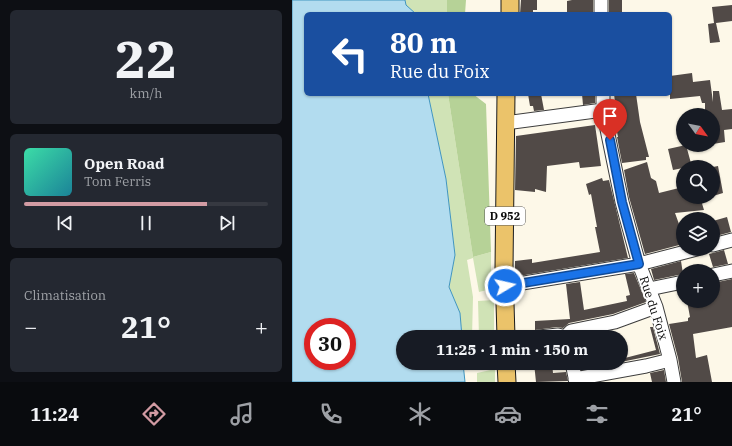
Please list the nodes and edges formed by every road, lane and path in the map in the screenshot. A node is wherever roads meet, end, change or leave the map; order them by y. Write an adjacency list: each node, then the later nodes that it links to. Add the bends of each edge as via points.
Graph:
1 (510, 0): 3 (main road)
2 (601, 0): 4 (street)
3 (510, 12)
4 (601, 12)
5 (506, 96): 8 (main road, D 952)
6 (603, 96): 7 (street, Rue du Foix)
7 (603, 110): 8 (street); 12 (street, Rue du Foix, via 622,202)
8 (505, 123): 16 (main road, D 952)
9 (732, 240): 10 (street)
10 (720, 243)
11 (676, 254): 12 (street)
12 (639, 264): 16 (street); 17 (street, Rue du Foix)
13 (732, 271): 14 (street)
14 (720, 274)
15 (676, 283): 17 (street)
16 (505, 286): 19 (main road, D 952)
17 (649, 289): 18 (street, Rue du Foix)
18 (656, 307): 20 (street, via 615,322); 21 (street, Rue du Foix)
19 (506, 330)
20 (576, 330)
21 (670, 360): 24 (street); 26 (street, Rue du Foix)
22 (506, 370): 25 (main road)
23 (574, 370): 24 (street)
24 (576, 380)
25 (507, 382)
26 (674, 382)

